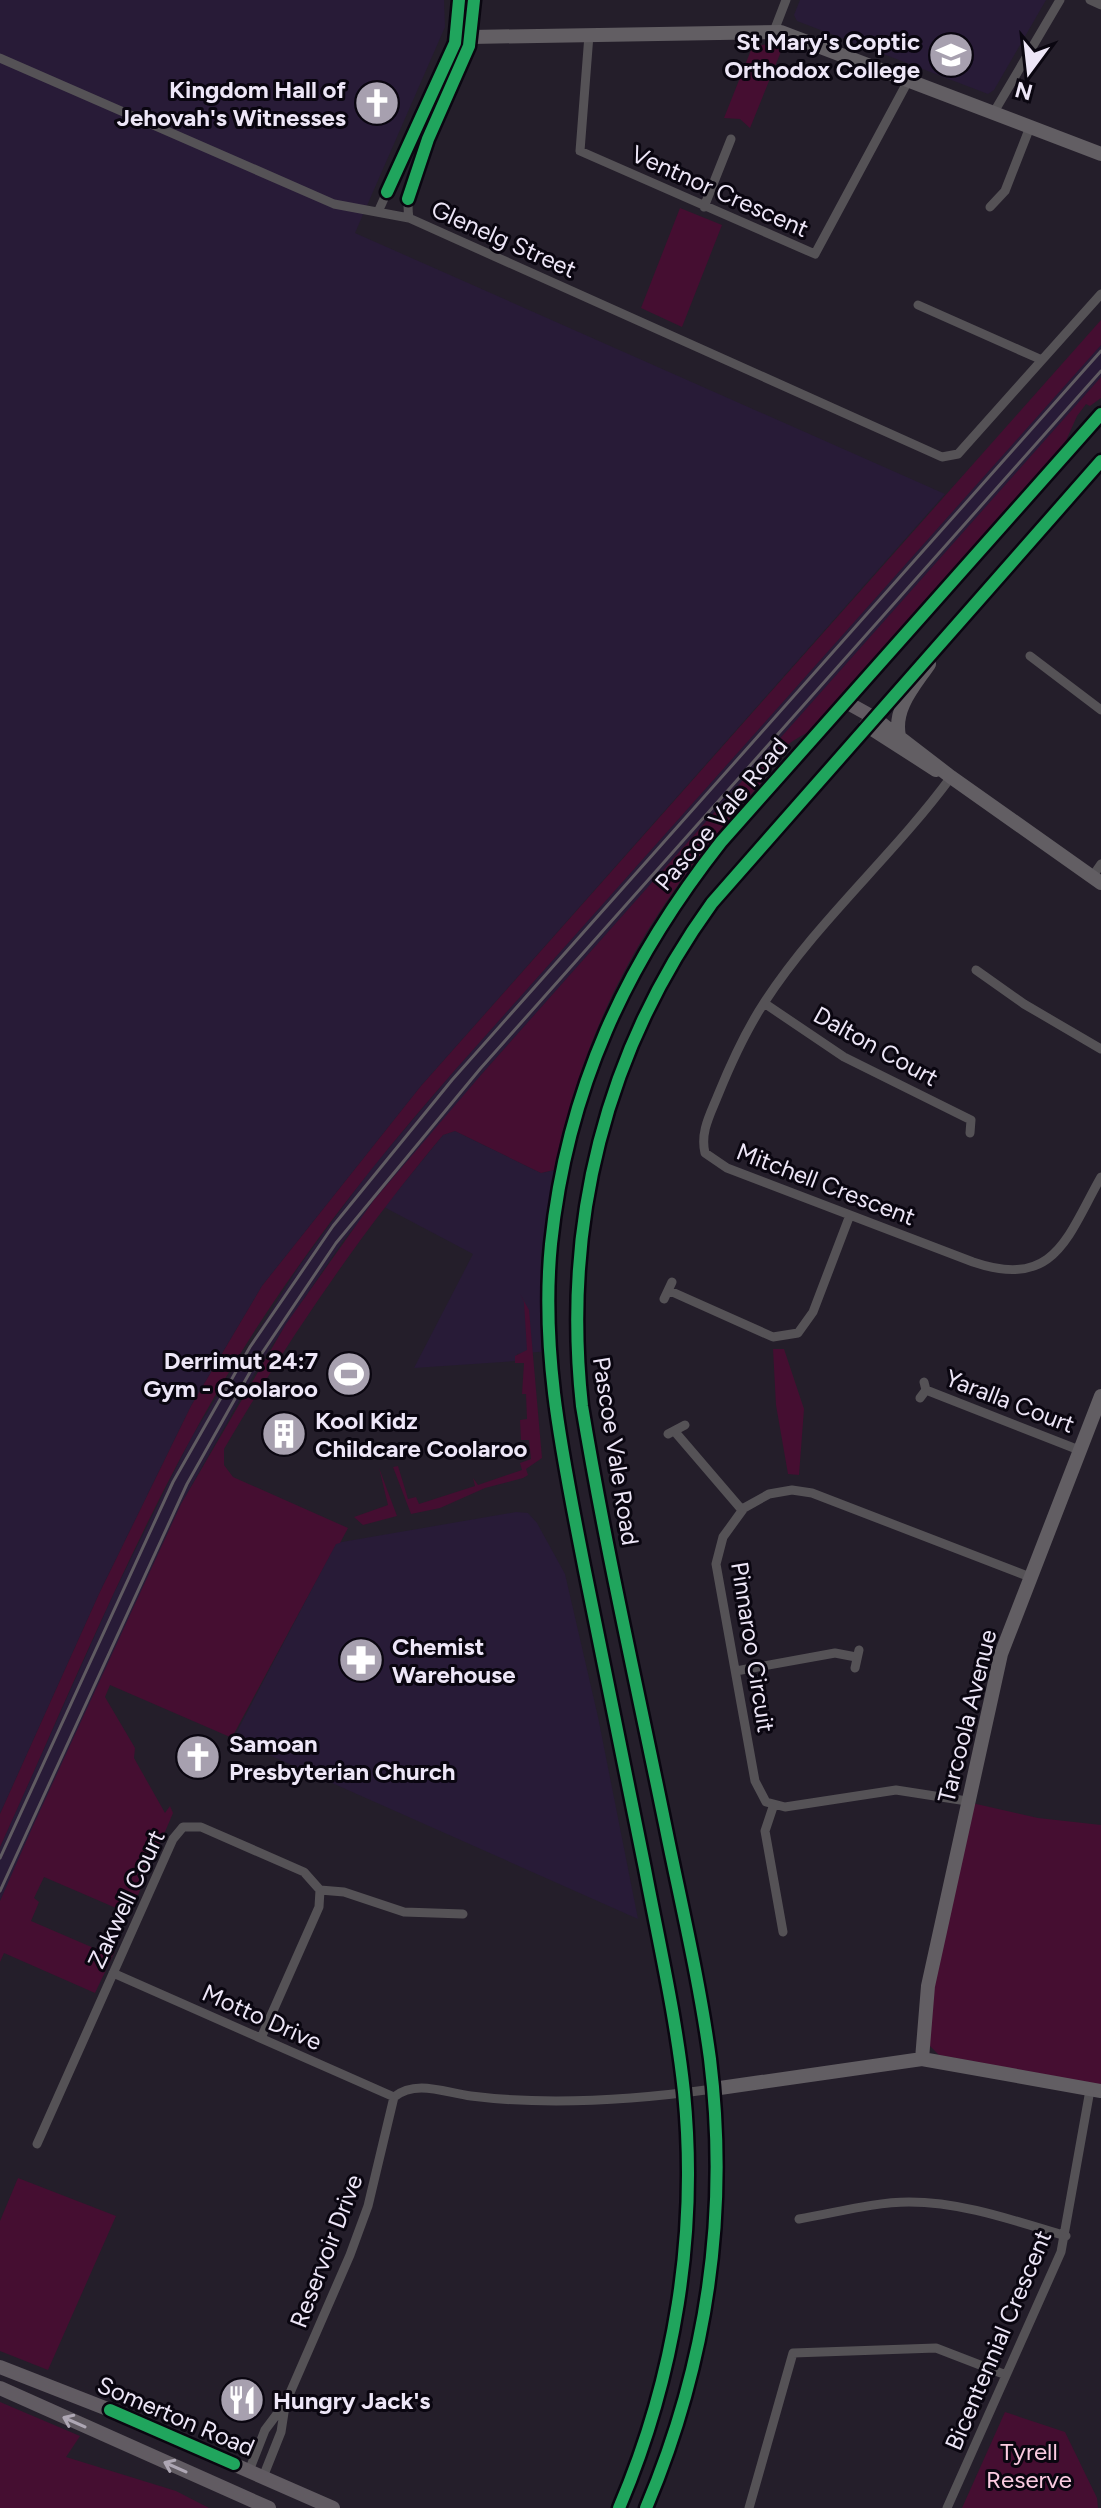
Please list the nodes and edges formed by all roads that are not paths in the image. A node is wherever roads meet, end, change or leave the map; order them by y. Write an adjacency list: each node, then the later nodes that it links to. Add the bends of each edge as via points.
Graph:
1 (459, 0): 9 (street)
2 (474, 0): 9 (street)
3 (786, 0): 7 (street)
4 (1060, 0): 12 (street)
5 (1090, 0): 6 (street)
6 (1101, 5)
7 (774, 31): 8 (street); 11 (street)
8 (589, 35): 9 (street); 16 (street, Ventnor Crescent, via 580,151)
9 (465, 36): 18 (street); 19 (street, via 408,199)
10 (0, 58): 18 (street, Glenelg Street, via 334,204)
11 (908, 81): 12 (street); 16 (street, Ventnor Crescent, via 815,254)
12 (994, 112): 13 (street)
13 (1030, 127): 15 (street); 17 (street, via 1005,191)
14 (731, 139): 16 (street)
15 (1101, 154)
16 (704, 207)
17 (990, 207)
18 (378, 212): 19 (street, Glenelg Street)
19 (409, 218): 22 (street, Glenelg Street, via 942,457 958,454)
20 (1101, 294): 22 (street)
21 (918, 305): 22 (street)
22 (1042, 360)
23 (1101, 414): 27 (main road, Pascoe Vale Road)
24 (1101, 461): 25 (main road, Pascoe Vale Road)
25 (934, 649): 29 (main road, Pascoe Vale Road); 30 (street, via 904,701)
26 (1030, 656): 28 (street)
27 (846, 702): 29 (main road); 45 (main road, Pascoe Vale Road, via 679,897 624,987 591,1066 566,1151 550,1258 550,1374)
28 (1101, 710)
29 (870, 721): 30 (street); 31 (street, via 920,763); 44 (main road, Pascoe Vale Road, via 730,878 688,936 643,1017 615,1084 587,1192 576,1288 578,1369)
30 (899, 736): 31 (street)
31 (951, 777): 32 (street); 34 (street, Mitchell Crescent)
32 (1098, 875)
33 (975, 958): 35 (street, via 972,973)
34 (764, 1003): 36 (street, Dalton Court, via 844,1057 975,1116); 38 (street, Mitchell Crescent, via 706,1125 705,1153 727,1168)
35 (1101, 1049)
36 (970, 1133)
37 (1101, 1177): 38 (street, Mitchell Crescent, via 1053,1256 1012,1272)
38 (850, 1215): 39 (street, via 813,1312 798,1333 773,1337)
39 (668, 1291)
40 (923, 1390): 43 (street, Yaralla Court)
41 (1101, 1396): 43 (street, Tarcoola Avenue)
42 (685, 1425): 46 (street, via 672,1433)
43 (1079, 1450): 47 (street, Tarcoola Avenue)
44 (596, 1483): 45 (main road); 58 (main road, Pascoe Vale Road, via 700,1999)
45 (569, 1488): 60 (main road, Pascoe Vale Road, via 668,1987)
46 (742, 1510): 47 (street, via 769,1494 812,1493); 49 (street, Pinnaroo Circuit, via 723,1537 716,1564)
47 (1030, 1577): 50 (street, Tarcoola Avenue, via 1001,1654)
48 (857, 1659): 49 (street, via 835,1653)
49 (736, 1671): 51 (street, Pinnaroo Circuit, via 755,1781)
50 (967, 1801): 51 (street, via 896,1790); 57 (street, Tarcoola Avenue, via 928,1986)
51 (773, 1807): 54 (street, via 765,1831)
52 (320, 1890): 53 (street, via 344,1892 404,1912); 55 (street, Zakwell Court, via 304,1872 201,1827 183,1827); 56 (street, via 319,1907)
53 (463, 1914)
54 (783, 1935)
55 (113, 1973): 56 (street, Motto Drive); 62 (street, Zakwell Court)
56 (261, 2038): 61 (street, Motto Drive)
57 (922, 2059): 58 (street); 59 (street)
58 (713, 2089): 60 (street); 66 (main road, Pascoe Vale Road, via 715,2236)
59 (1096, 2091): 64 (street, Bicentennial Crescent)
60 (684, 2093): 61 (street, via 529,2099 416,2087); 68 (main road, Pascoe Vale Road, via 685,2245)
61 (394, 2097): 70 (street, Reservoir Drive, via 368,2206)
62 (37, 2144)
63 (799, 2219): 64 (street, via 905,2202 934,2203)
64 (1066, 2236): 67 (street, Bicentennial Crescent)
65 (0, 2367): 71 (main road, Somerton Road)
66 (692, 2374): 68 (main road, via 676,2385); 76 (main road, Pascoe Vale Road)
67 (1006, 2375): 77 (street, via 936,2348 793,2353); 78 (street, Bicentennial Crescent)
68 (662, 2385): 75 (main road, Pascoe Vale Road)
69 (0, 2388): 72 (main road, Somerton Road, one-way to 69)
70 (286, 2402): 71 (street, Reservoir Drive, via 281,2432); 71 (street, Reservoir Drive, via 265,2430)
71 (256, 2474): 72 (main road); 74 (main road, Somerton Road)
72 (245, 2498): 73 (main road, Somerton Road)
73 (269, 2508)
74 (333, 2508)
75 (619, 2508)
76 (646, 2508)
77 (749, 2508)
78 (947, 2508)

